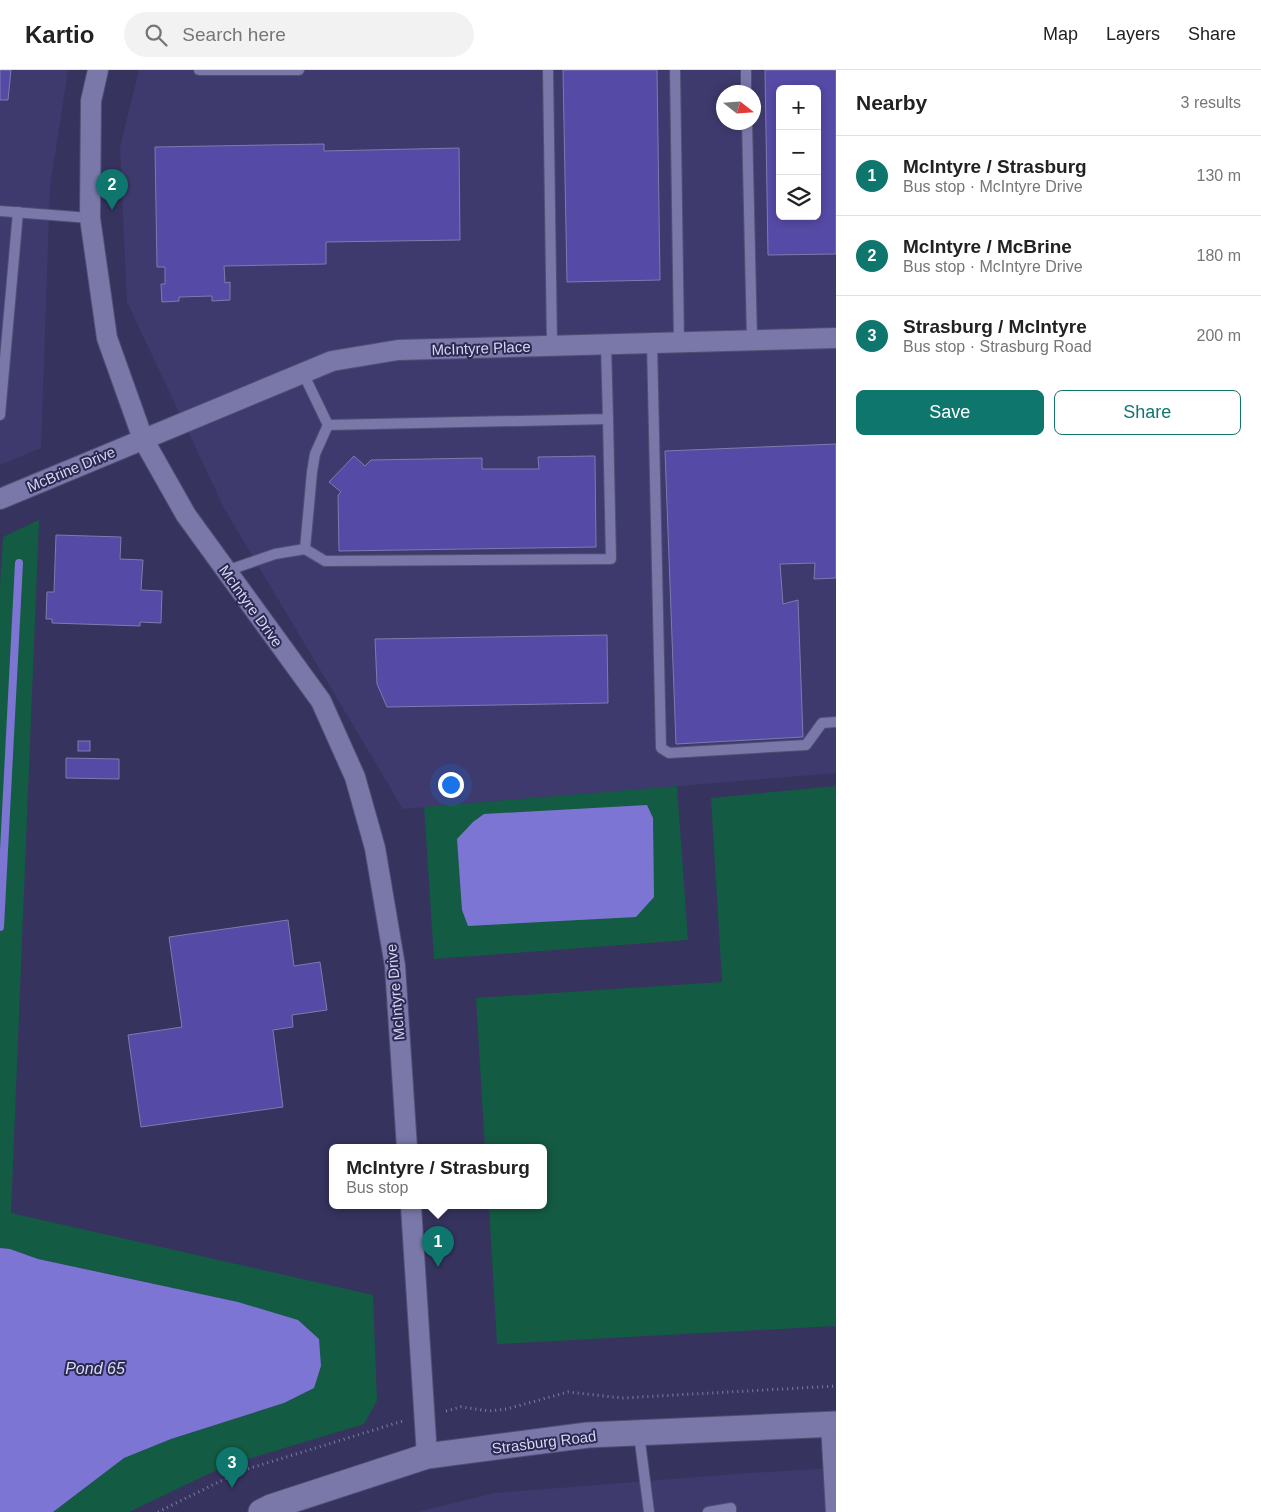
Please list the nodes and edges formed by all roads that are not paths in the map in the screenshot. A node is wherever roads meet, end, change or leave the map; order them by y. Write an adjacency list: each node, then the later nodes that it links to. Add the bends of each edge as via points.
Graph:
1 (98, 70): 11 (street, McIntyre Drive, via 91,100)
2 (199, 70): 3 (lane)
3 (299, 70)
4 (548, 70): 18 (lane)
5 (674, 70): 15 (lane)
6 (746, 70): 7 (lane)
7 (746, 85)
8 (747, 130): 13 (lane)
9 (0, 211): 10 (lane)
10 (18, 212): 11 (lane); 14 (lane)
11 (90, 218): 23 (street, McIntyre Drive, via 107,338)
12 (836, 338): 13 (street, McIntyre Place)
13 (752, 340): 15 (street, McIntyre Place)
14 (3, 342): 20 (lane)
15 (679, 342): 16 (street, McIntyre Place)
16 (652, 343): 17 (street, McIntyre Place); 27 (lane, via 661,748 669,753 806,745 822,724)
17 (606, 344): 18 (street, McIntyre Place); 21 (lane)
18 (552, 345): 19 (street, McIntyre Place, via 398,350 332,361)
19 (303, 373): 22 (lane); 23 (street, McIntyre Place)
20 (0, 415)
21 (608, 419): 22 (lane); 25 (lane, via 611,559 325,561)
22 (328, 425): 25 (lane, via 315,454)
23 (143, 439): 24 (street, McBrine Drive); 26 (street, McIntyre Drive, via 186,515)
24 (0, 499)
25 (305, 549): 26 (lane, via 275,554)
26 (226, 571): 28 (street, McIntyre Drive, via 321,701 355,777 375,848 394,966)
27 (836, 722)
28 (407, 1144)
29 (410, 1209): 32 (street)
30 (833, 1424): 31 (street, Strasburg Road); 37 (street)
31 (639, 1433): 32 (street, Strasburg Road, via 588,1435); 34 (lane)
32 (427, 1456): 33 (street, Strasburg Road)
33 (261, 1512)
34 (649, 1512)
35 (708, 1512): 36 (lane, via 731,1508)
36 (731, 1512)
37 (836, 1512)

